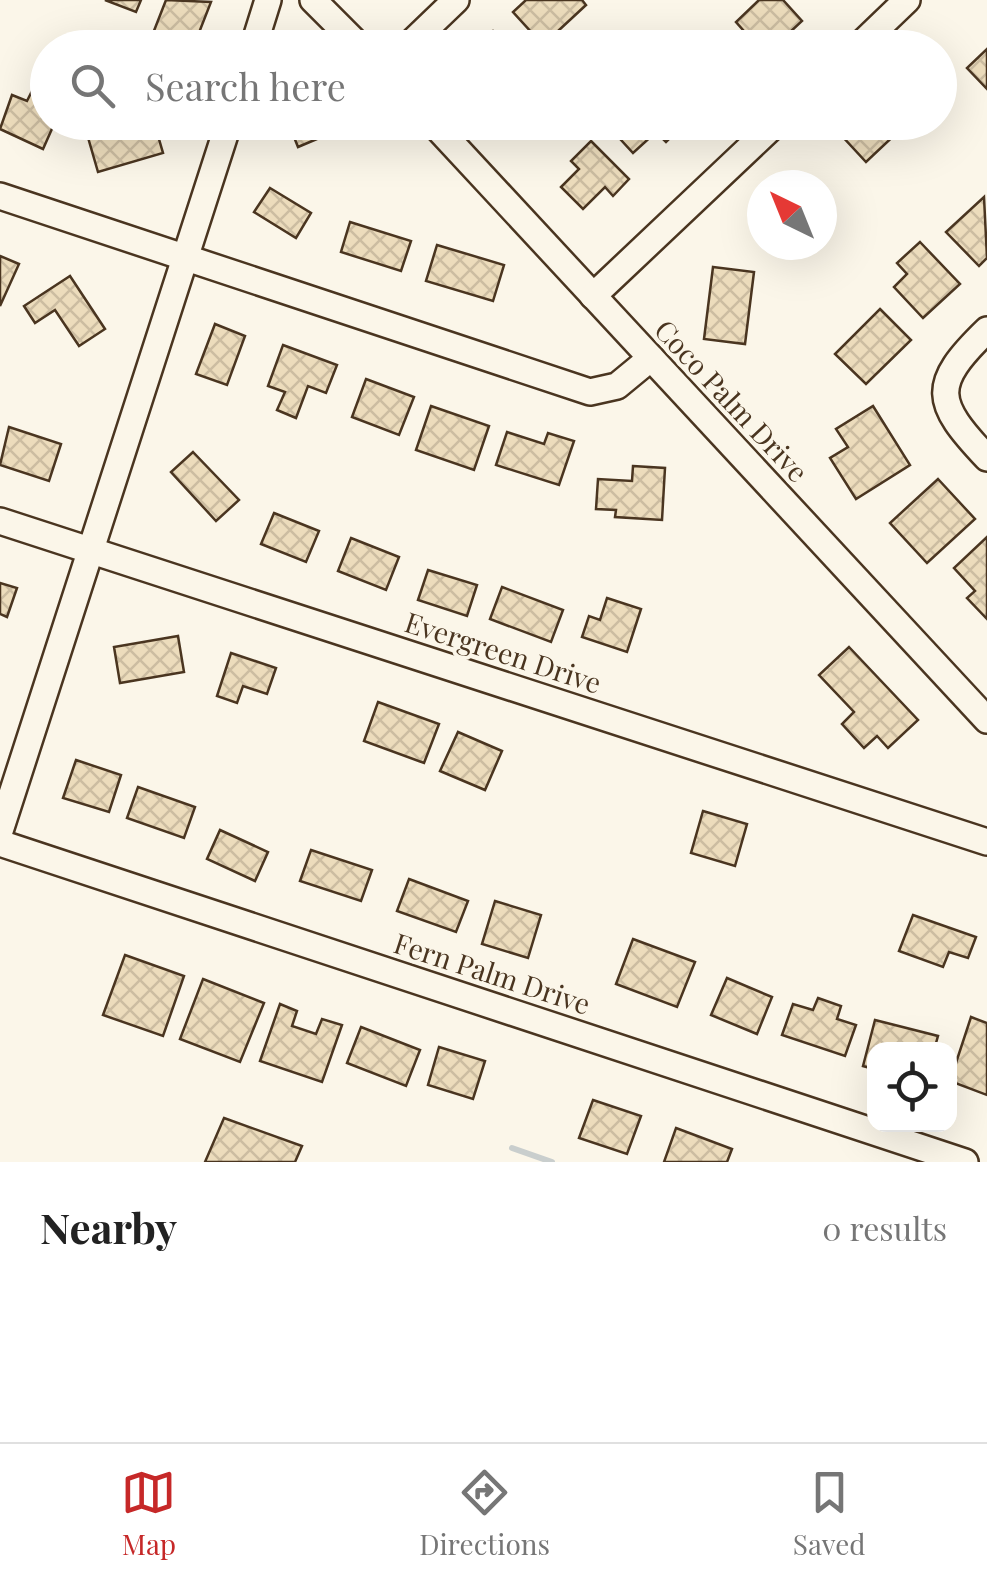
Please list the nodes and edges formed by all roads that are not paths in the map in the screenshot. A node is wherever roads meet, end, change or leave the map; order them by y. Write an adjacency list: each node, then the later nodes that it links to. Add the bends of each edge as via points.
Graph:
1 (268, 0): 5 (street)
2 (313, 0): 6 (street)
3 (456, 0): 7 (street)
4 (907, 0): 8 (street)
5 (259, 30)
6 (343, 30)
7 (425, 30)
8 (875, 30)
9 (223, 140): 13 (street)
10 (449, 140): 14 (street, Coco Palm Drive)
11 (758, 140): 14 (street)
12 (0, 196): 13 (street)
13 (187, 257): 16 (street, via 590,392 617,386); 19 (street)
14 (593, 296): 16 (street, Coco Palm Drive)
15 (987, 330): 17 (street, via 956,360 945,391 949,412)
16 (650, 358): 20 (street, Coco Palm Drive)
17 (987, 458)
18 (0, 521): 19 (street, Evergreen Drive)
19 (91, 551): 21 (street); 22 (street, Evergreen Drive)
20 (987, 720)
21 (0, 832)
22 (987, 842)
23 (0, 843): 24 (street, Fern Palm Drive)
24 (965, 1162)

